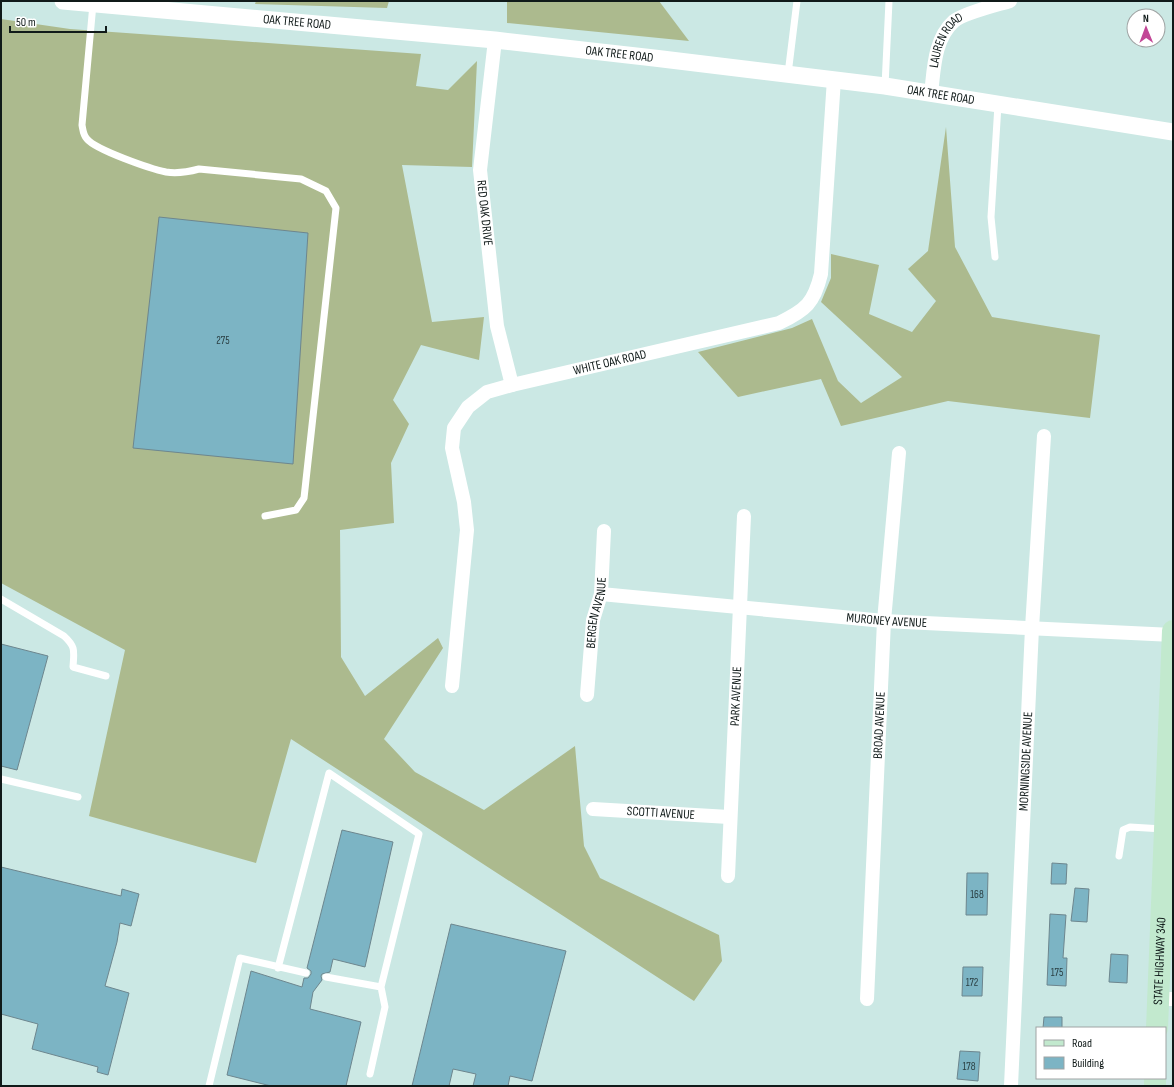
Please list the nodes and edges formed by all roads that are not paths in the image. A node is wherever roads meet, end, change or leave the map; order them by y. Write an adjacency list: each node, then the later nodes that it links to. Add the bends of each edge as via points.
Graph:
1 (63, 1): 5 (street, OAK TREE ROAD)
2 (797, 1): 8 (lane)
3 (889, 1): 10 (lane)
4 (1010, 1): 11 (street, LAUREN ROAD, via 955,21 940,42)
5 (93, 4): 6 (street, OAK TREE ROAD); 18 (lane, via 82,125 87,139 97,146 166,172 183,173 199,169 301,180 326,191 336,208 304,498 296,510)
6 (123, 4): 7 (street, OAK TREE ROAD)
7 (495, 40): 8 (street, OAK TREE ROAD); 15 (street, RED OAK DRIVE, via 480,170 497,326)
8 (788, 74): 9 (street, OAK TREE ROAD)
9 (834, 79): 10 (street, OAK TREE ROAD); 15 (street, WHITE OAK ROAD, via 821,274 816,294 800,313 779,322)
10 (885, 86): 11 (street, OAK TREE ROAD)
11 (931, 94): 12 (street, OAK TREE ROAD)
12 (998, 105): 13 (street, OAK TREE ROAD); 14 (lane, via 991,217)
13 (1173, 132)
14 (995, 257)
15 (512, 385): 29 (street, WHITE OAK ROAD, via 487,392 468,407 454,428 452,448 464,502 467,530)
16 (1044, 436): 25 (street, MORNINGSIDE AVENUE)
17 (899, 453): 24 (street, BROAD AVENUE)
18 (265, 516)
19 (744, 516): 23 (street, PARK AVENUE)
20 (604, 531): 21 (street, BERGEN AVENUE)
21 (601, 594): 23 (street, MURONEY AVENUE); 31 (street, BERGEN AVENUE, via 593,620)
22 (1, 599): 28 (lane, via 72,643 73,667)
23 (738, 607): 24 (street, MURONEY AVENUE); 35 (street, PARK AVENUE)
24 (884, 621): 25 (street, MURONEY AVENUE); 43 (street, BROAD AVENUE)
25 (1032, 628): 27 (street, MURONEY AVENUE); 48 (street, MORNINGSIDE AVENUE)
26 (1173, 631): 27 (main road, STATE HIGHWAY 340)
27 (1173, 635): 30 (main road, STATE HIGHWAY 340)
28 (106, 676)
29 (452, 686)
30 (1172, 688): 36 (main road, STATE HIGHWAY 340)
31 (587, 695)
32 (1, 779): 33 (lane)
33 (78, 797)
34 (593, 809): 35 (street, SCOTTI AVENUE)
35 (729, 816): 38 (street, PARK AVENUE)
36 (1165, 829): 37 (lane, via 1130,827 1123,830); 44 (main road, STATE HIGHWAY 340)
37 (1119, 856)
38 (728, 876)
39 (278, 968): 40 (lane); 42 (lane, via 328,773 419,834); 47 (lane, via 240,958)
40 (306, 973)
41 (326, 977): 42 (lane)
42 (381, 987): 46 (lane, via 385,1007)
43 (867, 999)
44 (1166, 999): 45 (main road, STATE HIGHWAY 340)
45 (1157, 1027)
46 (370, 1074)
47 (209, 1086)
48 (1011, 1086)

